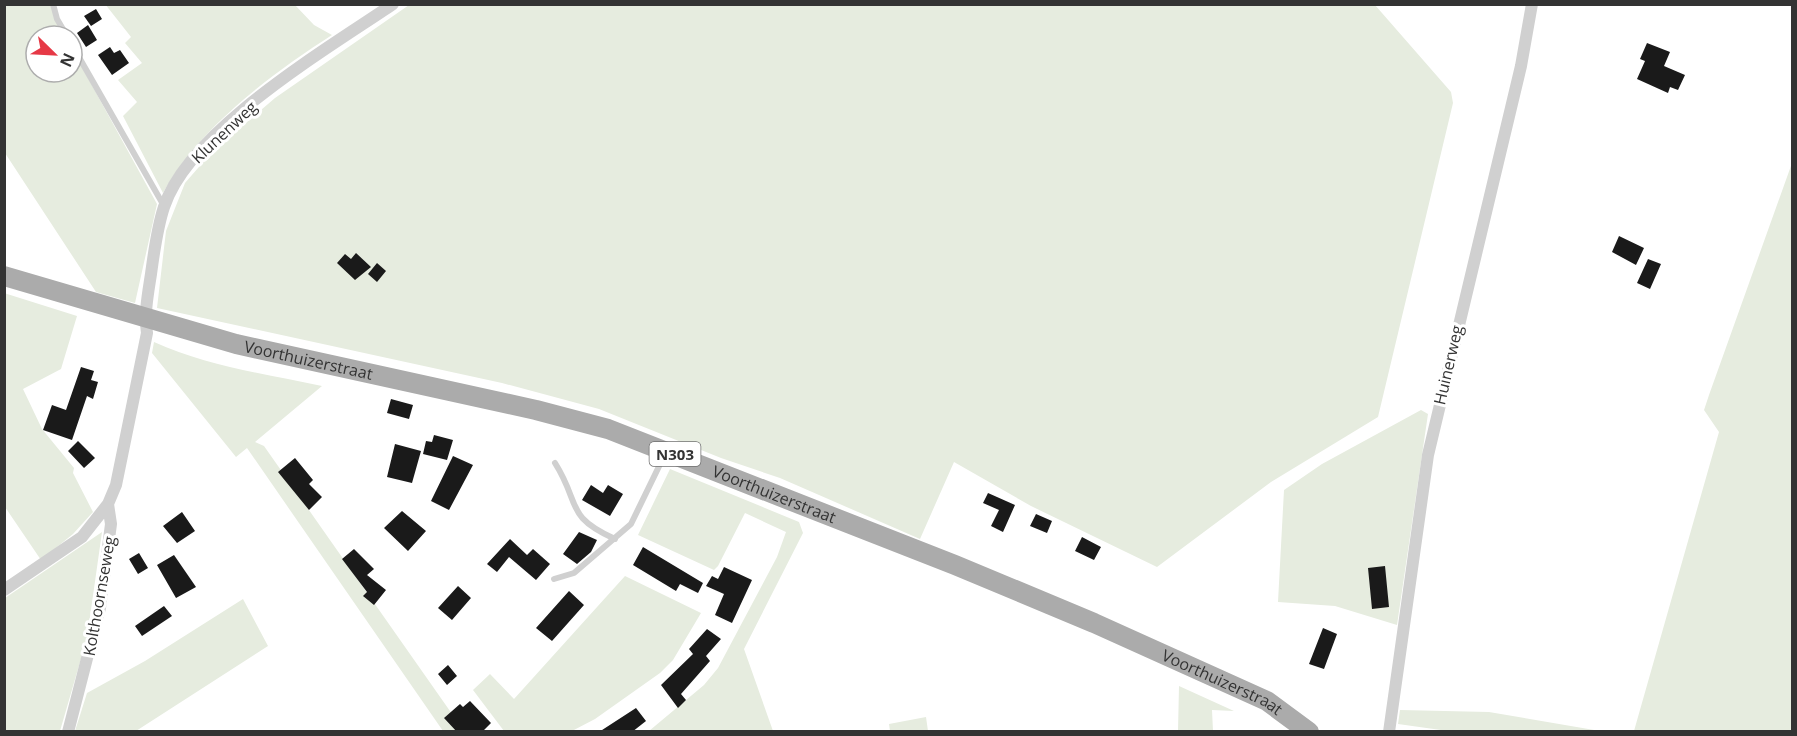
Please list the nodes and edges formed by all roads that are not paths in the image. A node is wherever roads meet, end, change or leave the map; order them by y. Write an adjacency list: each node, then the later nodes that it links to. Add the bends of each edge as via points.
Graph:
1 (53, 4): 4 (lane)
2 (393, 4): 6 (street, Klunenweg, via 247,108 203,147)
3 (1532, 4): 17 (street, Huinerweg, via 1521,66 1428,454)
4 (60, 24)
5 (84, 66): 6 (lane)
6 (164, 206): 8 (street, Klunenweg)
7 (4, 276): 8 (main road, Voorthuizerstraat / N303)
8 (145, 319): 9 (main road, Voorthuizerstraat / N303, via 236,344 536,410 608,429); 11 (street, Kolthoornseweg, via 147,333 129,424)
9 (667, 451): 12 (lane, via 631,524); 16 (main road, Voorthuizerstraat / N303, via 1094,623 1267,701)
10 (555, 463): 12 (lane, via 583,522)
11 (108, 504): 14 (street, via 82,537); 15 (street, Kolthoornseweg, via 111,524 102,598)
12 (615, 539): 13 (lane, via 574,573)
13 (554, 579)
14 (4, 590)
15 (68, 732)
16 (1309, 732)
17 (1389, 732)

